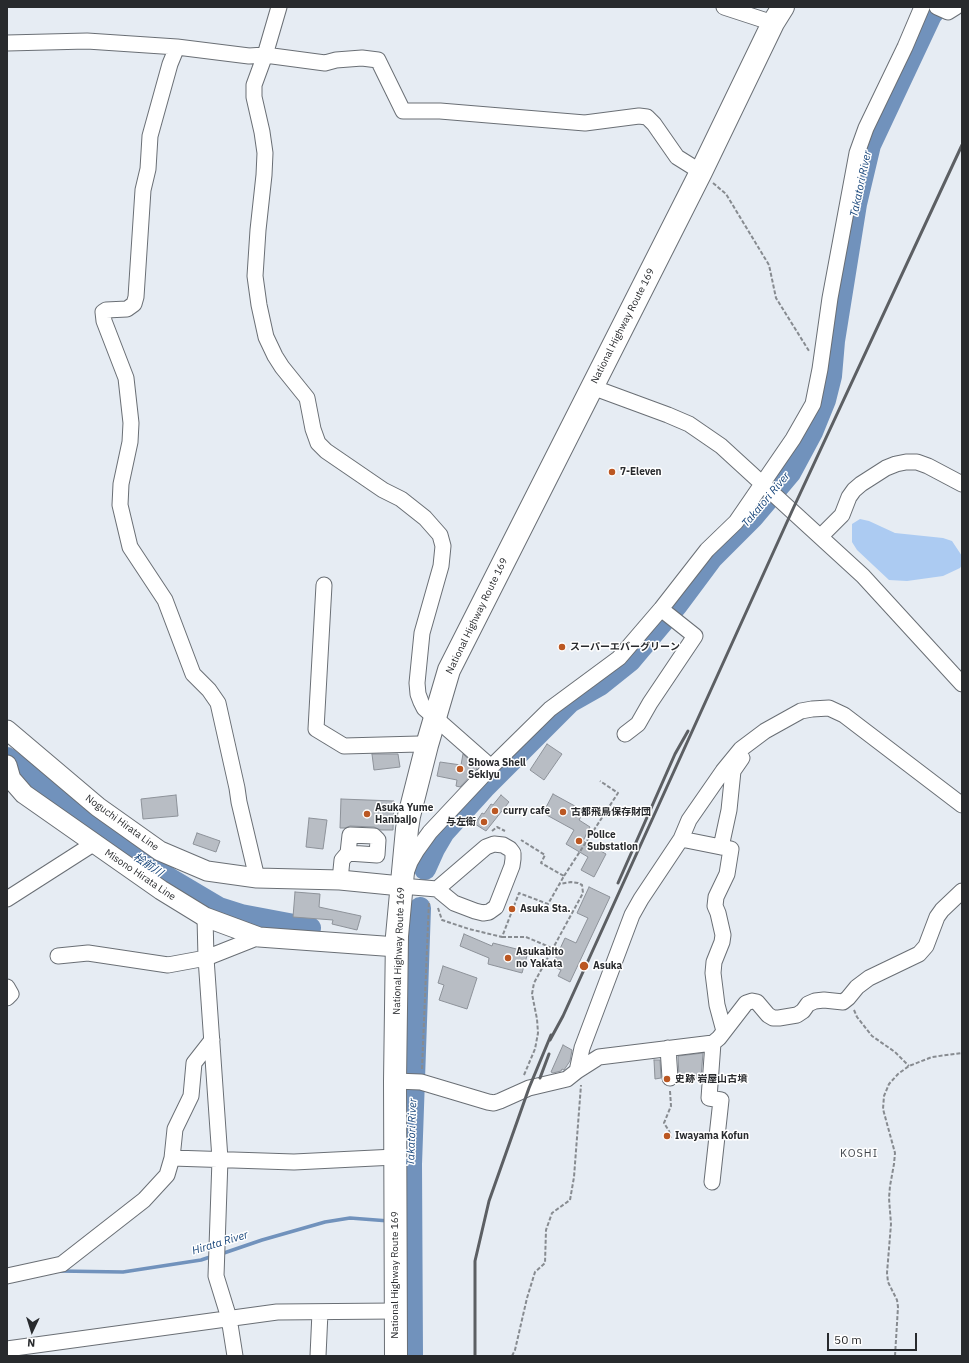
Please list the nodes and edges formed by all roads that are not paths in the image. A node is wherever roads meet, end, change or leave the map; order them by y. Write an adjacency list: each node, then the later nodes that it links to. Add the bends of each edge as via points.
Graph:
1 (279, 7): 7 (street)
2 (724, 7): 4 (street)
3 (922, 7): 11 (street, via 857,153 813,404)
4 (778, 15): 8 (highway, National Highway Route 169)
5 (7, 43): 6 (street, via 87,41)
6 (177, 47): 7 (street, via 249,56); 28 (street, via 150,136 148,169 143,190 136,297 134,304 127,309 103,312 104,321 126,378 130,416 130,442 121,484 120,505 130,547 165,600 193,674 218,703)
7 (265, 55): 8 (street, via 325,63 362,58 378,60 403,111 440,111 585,123 647,117 677,157); 16 (street, via 254,91 265,153 255,276 266,337 282,368 307,398 318,443 425,518 440,535 443,546 441,566 422,633 417,683 420,702)
8 (700, 172): 9 (highway, National Highway Route 169)
9 (592, 387): 11 (street, via 689,424 721,446); 16 (highway, National Highway Route 169, via 449,670)
10 (962, 484): 12 (street, via 917,462 896,464 854,490 842,515)
11 (769, 490): 12 (street); 14 (street, via 707,550)
12 (820, 536): 15 (street, via 863,576)
13 (324, 585): 19 (street, via 316,729 344,746)
14 (667, 614): 18 (street, via 695,636 638,724); 21 (street, via 619,658 550,708)
15 (962, 684)
16 (436, 718): 19 (highway, National Highway Route 169); 21 (street)
17 (7, 730): 28 (main road, Noguchi Hirata Line, via 98,807 160,851 207,871)
18 (626, 734)
19 (428, 745): 30 (highway, National Highway Route 169, via 409,816)
20 (741, 749): 23 (street, via 765,731 801,711 829,708 850,719); 24 (street, via 689,820); 26 (street, via 744,755 733,771 729,810)
21 (492, 766): 30 (street, via 426,836 410,862)
22 (8, 768): 25 (main road, Misono Hirata Line, via 11,779 24,794)
23 (962, 805)
24 (681, 838): 26 (street); 45 (street, via 632,915 582,1048)
25 (93, 844): 33 (street); 34 (main road, Misono Hirata Line)
26 (721, 847): 41 (street, via 731,849 727,874 716,897 715,906 723,935 714,962 714,974 717,1005)
27 (348, 853): 29 (street, via 342,860)
28 (257, 878): 29 (main road, Noguchi Hirata Line)
29 (340, 880): 30 (main road, Noguchi Hirata Line)
30 (401, 886): 32 (street); 36 (highway, National Highway Route 169)
31 (962, 891): 41 (street, via 937,917 926,946 919,954 869,978 843,1002 815,1001 797,1015 773,1018 757,1002 752,1001 746,1003)
32 (433, 897): 32 (street, via 486,848 494,844 502,845 513,853 512,866 496,907 489,912 475,911)
33 (7, 900)
34 (205, 917): 35 (main road, Misono Hirata Line); 38 (street)
35 (259, 937): 36 (main road, Misono Hirata Line); 38 (street)
36 (397, 947): 47 (highway, National Highway Route 169)
37 (58, 956): 38 (street, via 88,953 168,965)
38 (206, 958): 42 (street)
39 (7, 987): 40 (street, via 11,994)
40 (7, 998)
41 (724, 1031): 43 (street)
42 (212, 1040): 49 (street, via 194,1063 191,1096 175,1129); 50 (street)
43 (713, 1043): 44 (street); 51 (street, via 709,1098 721,1100)
44 (668, 1048): 45 (street, via 606,1056); 46 (street)
45 (577, 1071): 47 (street, via 567,1079 543,1084 500,1101 488,1102 421,1082)
46 (670, 1078)
47 (395, 1082): 48 (highway, National Highway Route 169)
48 (395, 1157): 50 (street, via 294,1162); 53 (highway, National Highway Route 169)
49 (172, 1158): 50 (street); 52 (street, via 166,1175 144,1200 62,1264)
50 (220, 1159): 55 (street, via 216,1276)
51 (712, 1182)
52 (7, 1276)
53 (395, 1311): 54 (street); 59 (highway, National Highway Route 169)
54 (320, 1312): 55 (street, via 277,1312); 58 (street)
55 (229, 1318): 56 (street); 57 (street)
56 (7, 1349)
57 (236, 1356)
58 (318, 1356)
59 (396, 1356)

